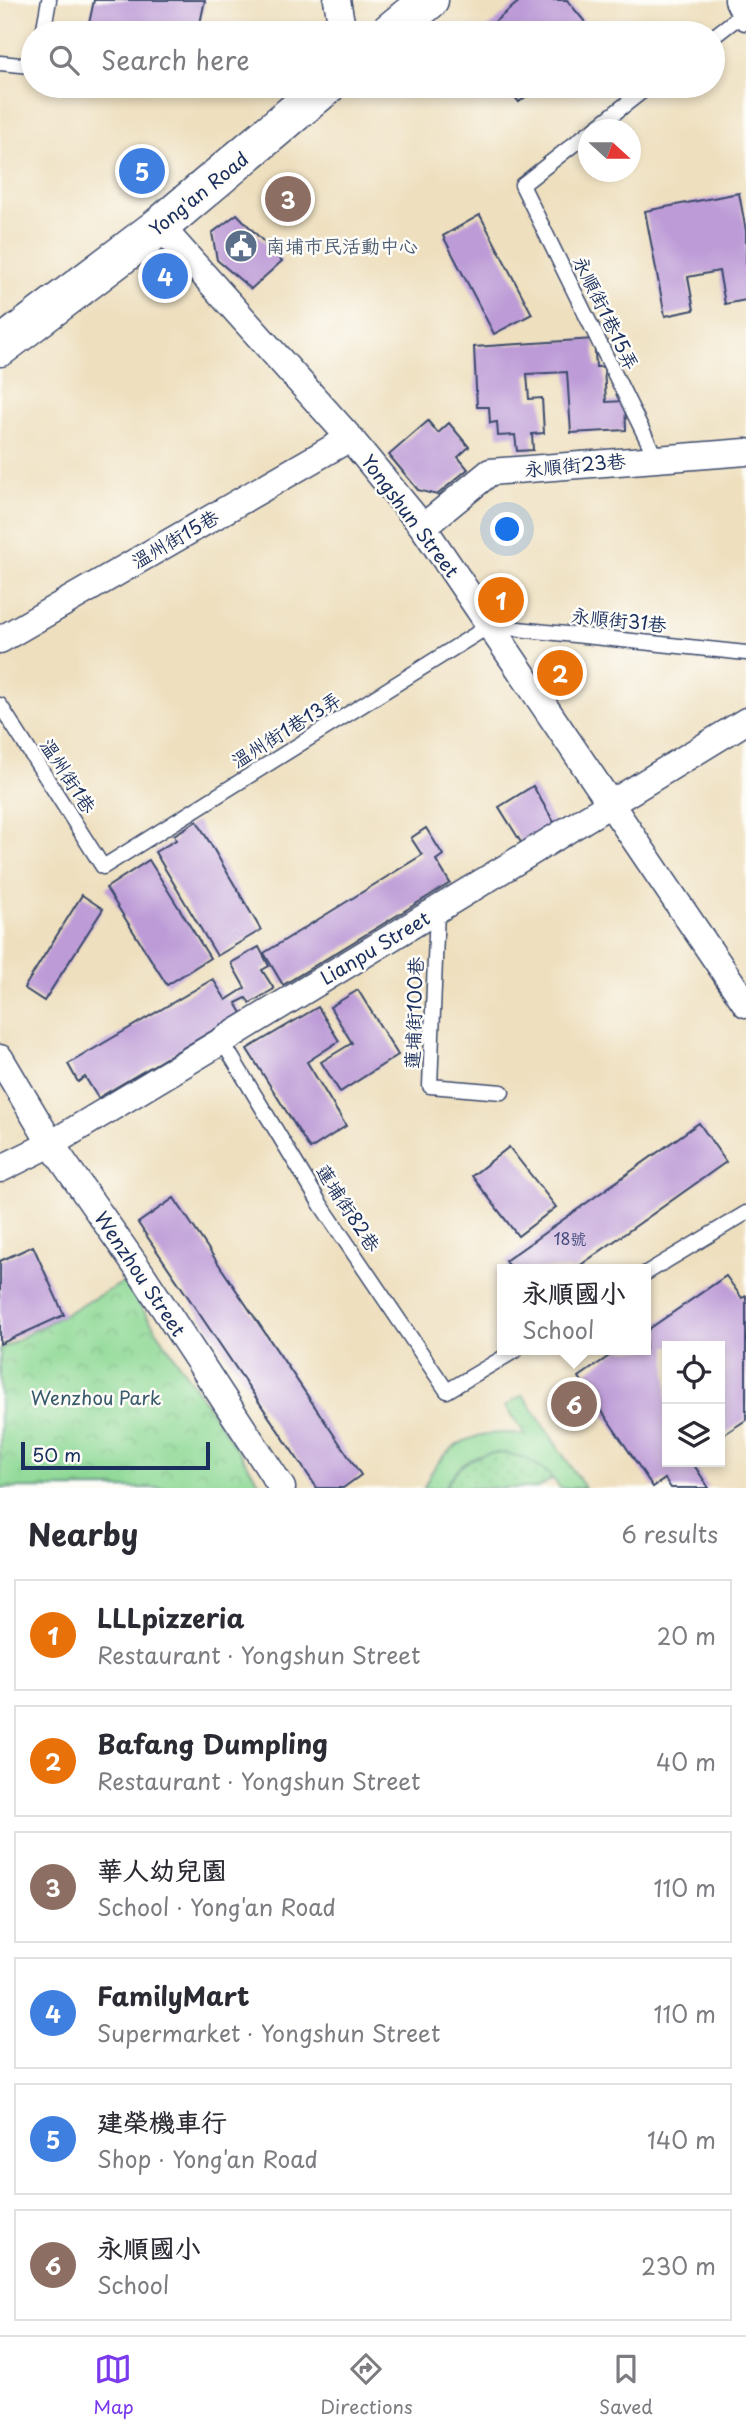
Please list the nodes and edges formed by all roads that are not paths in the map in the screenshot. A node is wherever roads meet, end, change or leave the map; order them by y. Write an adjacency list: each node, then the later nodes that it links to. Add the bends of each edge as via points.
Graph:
1 (49, 0): 5 (lane)
2 (337, 0): 6 (street)
3 (429, 0): 7 (main road)
4 (743, 10): 8 (lane)
5 (45, 21)
6 (341, 21)
7 (404, 21)
8 (725, 26)
9 (0, 63): 10 (lane)
10 (21, 64)
11 (312, 98): 15 (main road, Yong'an Road)
12 (634, 98): 13 (lane)
13 (607, 119)
14 (578, 141): 19 (lane, 永順街1巷15弄, via 522,184)
15 (160, 226): 16 (main road, Yong'an Road); 17 (street, Yongshun Street)
16 (0, 347)
17 (350, 438): 20 (street, Yongshun Street); 22 (street, 溫州街15巷)
18 (746, 452): 19 (street, 永順街23巷)
19 (656, 458): 20 (street, 永順街23巷, via 490,472)
20 (423, 527): 21 (street, Yongshun Street)
21 (489, 626): 23 (lane, 永順街31巷); 26 (street, Yongshun Street); 27 (lane, 溫州街1巷13弄)
22 (0, 640)
23 (746, 653)
24 (0, 705): 27 (lane, 溫州街1巷)
25 (746, 721): 26 (street, Lianpu Street)
26 (612, 803): 28 (street, Lianpu Street); 29 (street, Yongshun Street)
27 (103, 867)
28 (437, 910): 30 (street, Lianpu Street); 32 (lane, 蓮埔街100巷, via 430,1086)
29 (746, 1004)
30 (222, 1041): 33 (street, Lianpu Street); 37 (lane, 蓮埔街82巷, via 321,1205 447,1391)
31 (0, 1058): 33 (street, Wenzhou Street)
32 (502, 1092)
33 (51, 1144): 34 (street, Lianpu Street); 38 (street, Wenzhou Street)
34 (0, 1169)
35 (746, 1213): 36 (lane)
36 (651, 1270)
37 (508, 1355)
38 (282, 1488)

